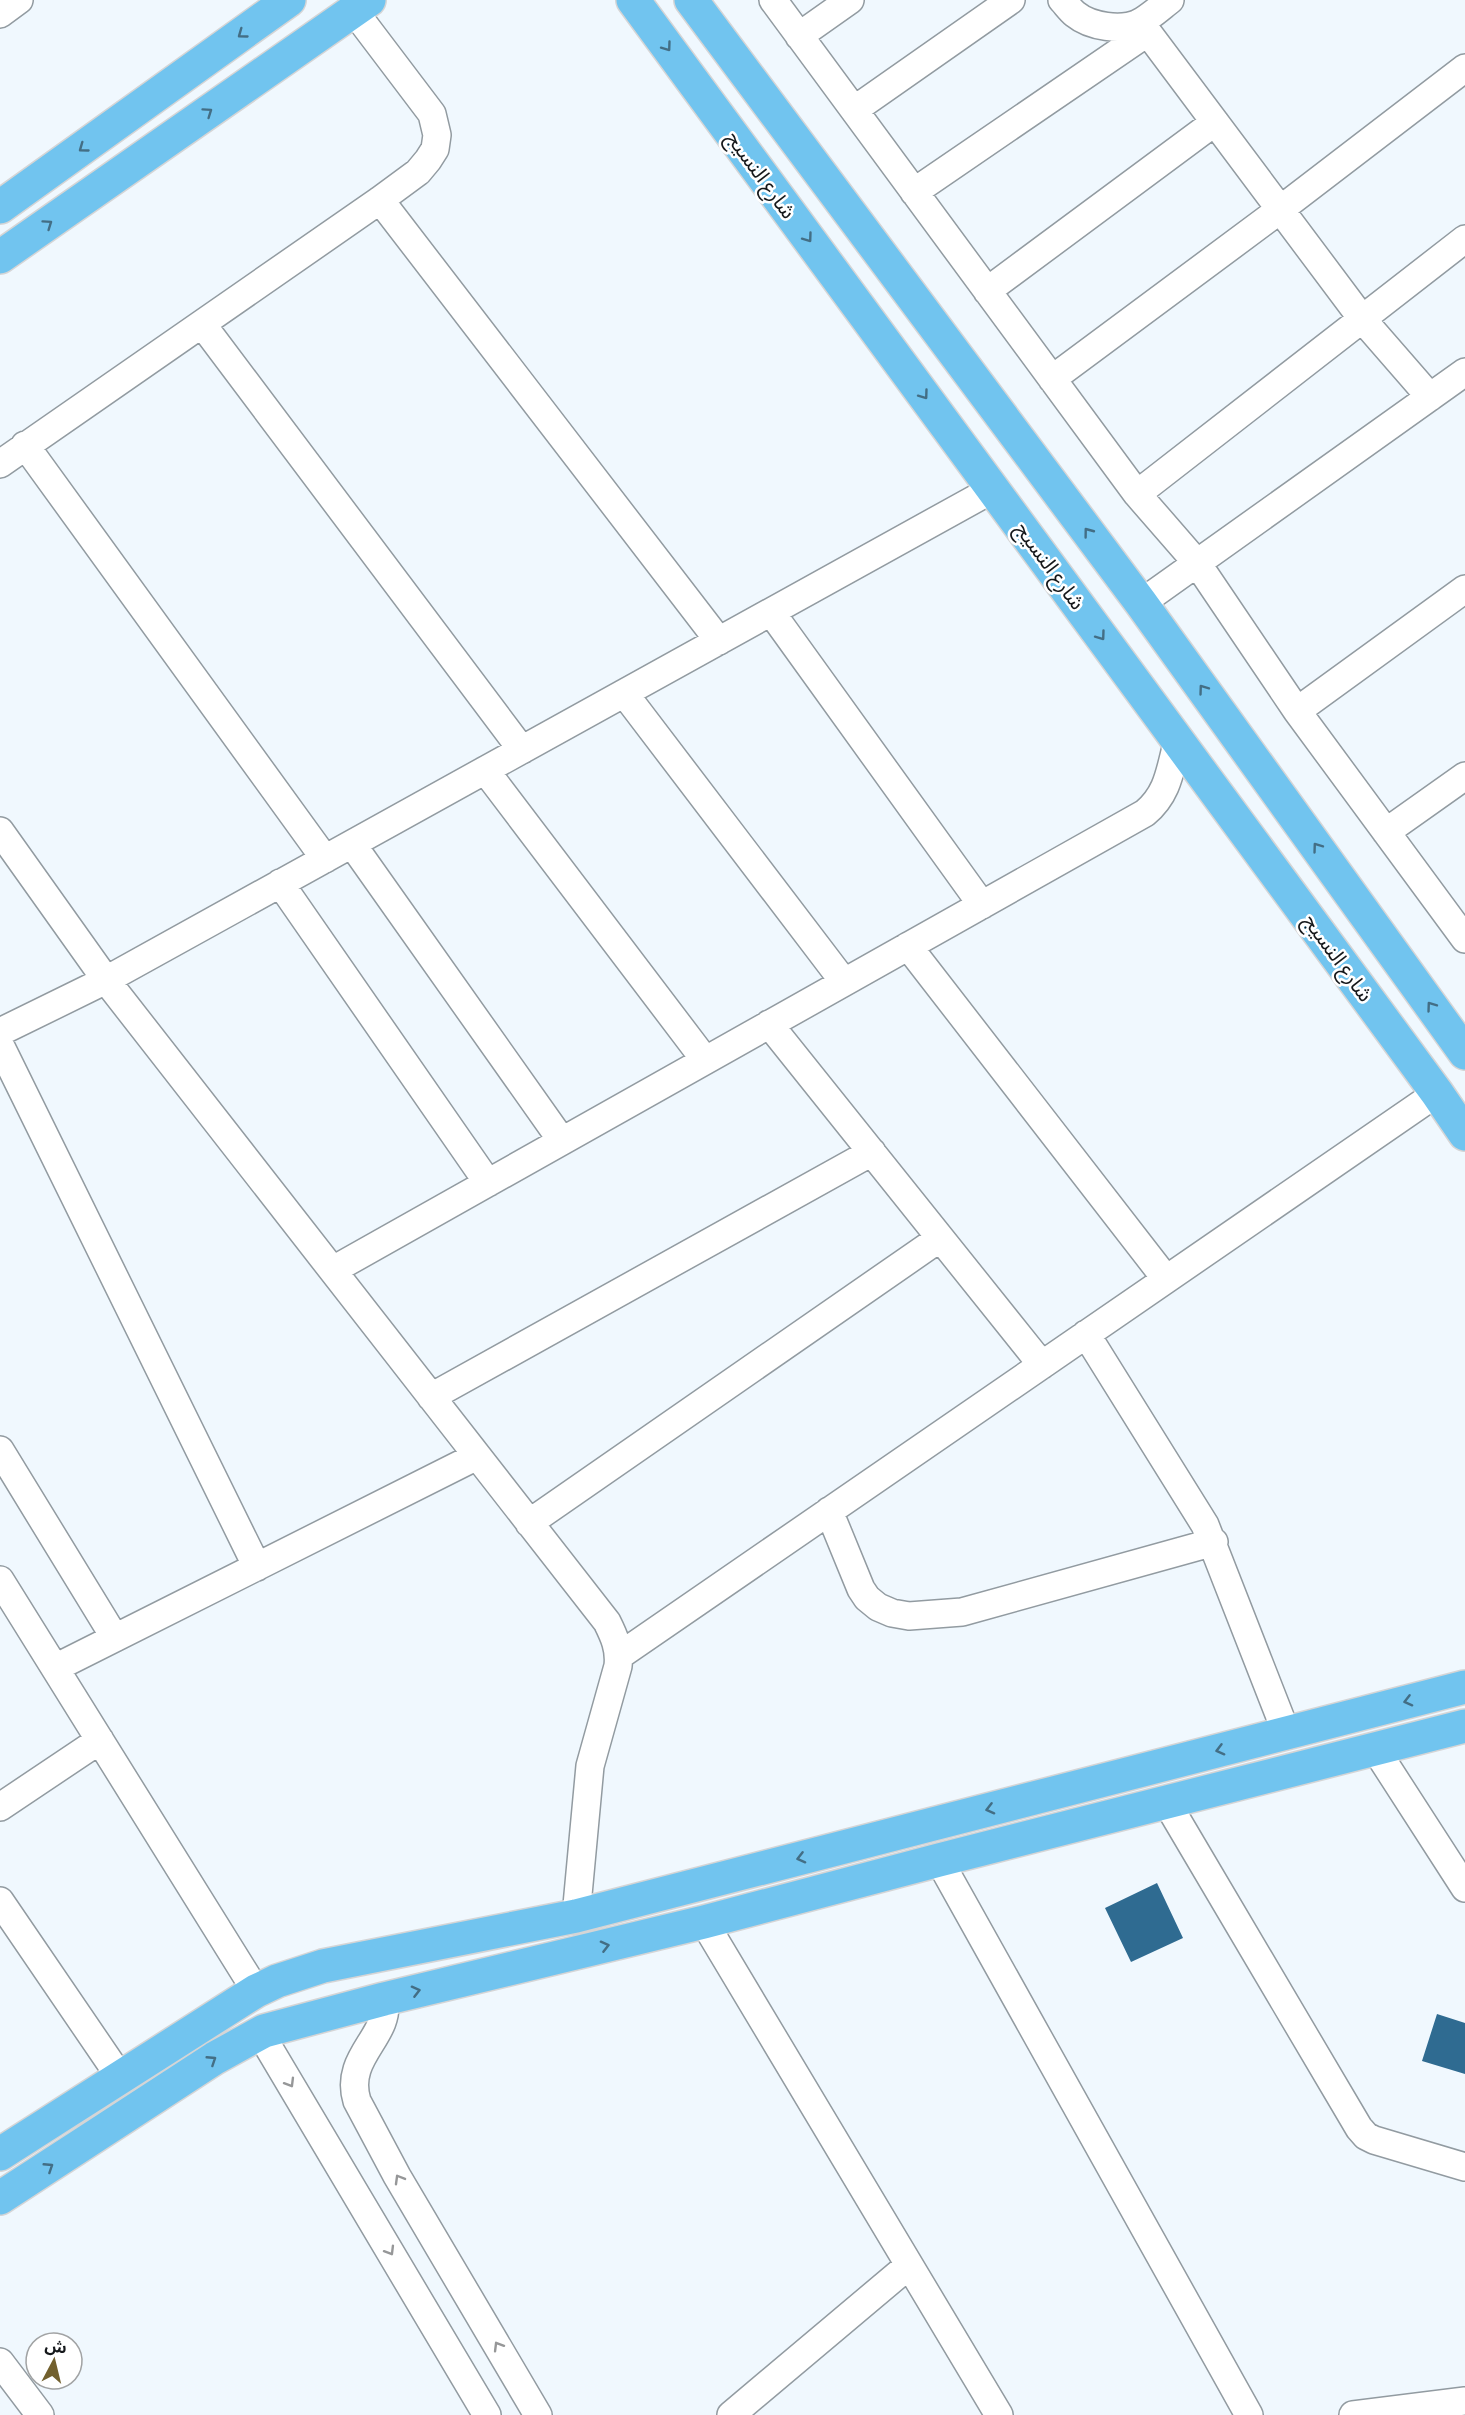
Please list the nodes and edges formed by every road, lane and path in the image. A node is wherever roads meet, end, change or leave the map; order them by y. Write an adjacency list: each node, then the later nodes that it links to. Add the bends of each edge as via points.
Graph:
1 (19, 0): 11 (street)
2 (289, 0): 19 (main road, one-way to 19)
3 (633, 0): 31 (main road, شارع النسيج, one-way to 31)
4 (691, 0): 35 (main road, one-way to 4)
5 (773, 0): 13 (street)
6 (850, 0): 13 (street)
7 (1011, 0): 15 (street)
8 (1062, 0): 12 (street, via 1091,23)
9 (1170, 0): 12 (street)
10 (362, 5): 18 (street, via 432,114 437,135 435,149 418,172); 22 (main road, one-way to 10)
11 (0, 14)
12 (1144, 27): 16 (street); 17 (street)
13 (799, 36): 15 (street)
14 (1465, 68): 20 (street)
15 (854, 110): 17 (street)
16 (1215, 122): 20 (street); 23 (street)
17 (914, 192): 23 (street)
18 (381, 200): 25 (street); 37 (street)
19 (0, 207)
20 (1281, 209): 24 (street); 27 (street)
21 (1465, 239): 24 (street)
22 (0, 257)
23 (987, 291): 27 (street)
24 (1364, 320): 28 (street); 32 (street)
25 (202, 324): 29 (street); 41 (street)
26 (1465, 372): 28 (street)
27 (1052, 379): 32 (street)
28 (1431, 397): 33 (street)
29 (25, 445): 30 (street); 47 (street)
30 (0, 464)
31 (993, 489): 36 (street); 40 (main road, شارع النسيج, one-way to 40)
32 (1137, 494): 33 (street)
33 (1197, 563): 35 (street); 39 (street)
34 (1465, 589): 39 (street)
35 (1142, 603): 57 (main road, one-way to 35)
36 (771, 612): 37 (street); 49 (street)
37 (719, 640): 38 (street)
38 (624, 693): 41 (street); 53 (street)
39 (1297, 711): 45 (street)
40 (1178, 740): 49 (street, via 1167,783 1145,813); 59 (main road, شارع النسيج)
41 (522, 750): 42 (street)
42 (485, 770): 46 (street); 58 (street)
43 (1465, 776): 45 (street)
44 (0, 831): 52 (street)
45 (1386, 832): 50 (street)
46 (352, 844): 47 (street); 61 (street)
47 (325, 859): 48 (street)
48 (280, 884): 52 (street); 63 (street)
49 (982, 905): 51 (street)
50 (1465, 939)
51 (908, 946): 53 (street); 66 (street)
52 (106, 980): 55 (street); 65 (street)
53 (844, 982): 54 (street)
54 (770, 1024): 58 (street); 62 (street)
55 (0, 1032)
56 (0, 1045): 75 (street)
57 (1465, 1053)
58 (705, 1060): 61 (street)
59 (1437, 1093): 60 (main road, شارع النسيج); 66 (street)
60 (1465, 1134)
61 (562, 1141): 63 (street)
62 (872, 1152): 64 (street); 69 (street)
63 (488, 1183): 65 (street)
64 (940, 1238): 68 (street); 73 (street)
65 (333, 1270): 69 (street)
66 (1166, 1279): 67 (street)
67 (1086, 1334): 68 (street); 74 (street)
68 (1042, 1365): 72 (street)
69 (431, 1397): 71 (street)
70 (0, 1450): 77 (street)
71 (477, 1456): 73 (street); 75 (street)
72 (829, 1511): 74 (street, via 867,1598 878,1607 909,1616 962,1612); 78 (street)
73 (529, 1522): 78 (street, via 607,1622)
74 (1214, 1542): 82 (street)
75 (257, 1567): 77 (street)
76 (0, 1580): 79 (street)
77 (115, 1638): 79 (street)
78 (619, 1656): 92 (street, via 590,1766)
79 (55, 1668): 83 (street)
80 (1465, 1687): 82 (main road, one-way to 82)
81 (1465, 1726): 84 (main road)
82 (1286, 1732): 85 (main road, one-way to 85)
83 (100, 1740): 87 (street); 95 (street)
84 (1376, 1750): 86 (main road); 90 (street)
85 (1032, 1799): 88 (main road); 92 (main road, one-way to 92)
86 (1167, 1803): 88 (main road); 101 (street, via 1359,2128 1374,2140)
87 (0, 1807)
88 (1044, 1833): 89 (main road)
89 (939, 1860): 93 (main road); 112 (street)
90 (1465, 1888)
91 (0, 1901): 99 (street)
92 (576, 1916): 94 (main road)
93 (704, 1922): 96 (main road, one-way to 93); 103 (street)
94 (344, 1962): 95 (main road, via 301,1972); 97 (main road)
95 (256, 1991): 99 (main road)
96 (384, 1999): 97 (main road); 105 (street, one-way to 96, via 357,2101 354,2078 387,2011)
97 (344, 2010): 98 (main road)
98 (260, 2033): 102 (main road, one-way to 98, via 215,2058); 107 (street, one-way to 107)
99 (120, 2078): 100 (main road)
100 (0, 2154)
101 (1465, 2167)
102 (0, 2198)
103 (908, 2266): 110 (street); 111 (street)
104 (0, 2362): 108 (street)
105 (513, 2372): 107 (street); 109 (street)
106 (1465, 2401): 113 (street)
107 (481, 2404)
108 (40, 2415)
109 (538, 2415)
110 (731, 2415)
111 (999, 2415)
112 (1249, 2415)
113 (1353, 2415)

